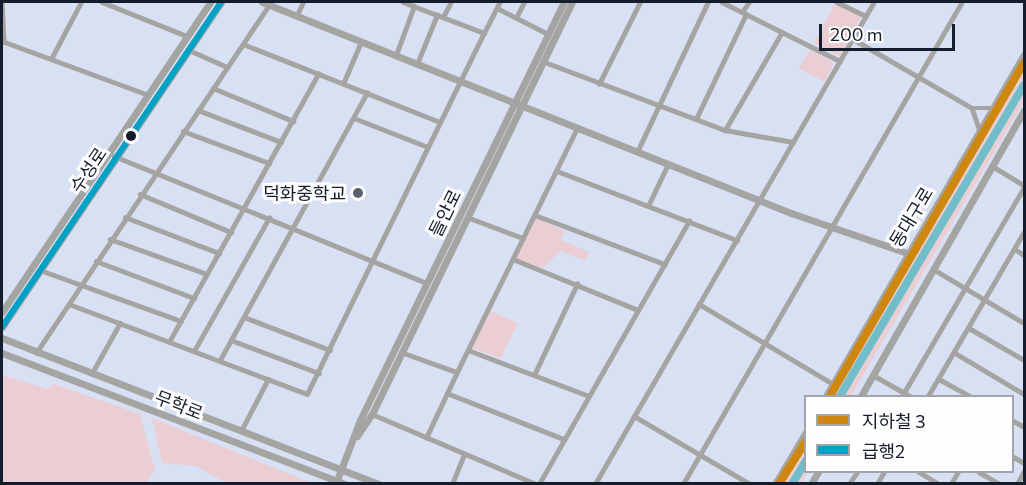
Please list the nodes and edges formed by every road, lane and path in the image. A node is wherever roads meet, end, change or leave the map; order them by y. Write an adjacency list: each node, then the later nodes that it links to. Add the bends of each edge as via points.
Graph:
1 (2, 2): 35 (street)
2 (81, 2): 41 (street)
3 (102, 2): 33 (street)
4 (210, 2): 33 (main road, 수성로)
5 (221, 2): 38 (main road, 수성로)
6 (303, 2): 25 (street)
7 (403, 2): 22 (street)
8 (451, 2): 28 (street)
9 (500, 2): 23 (street)
10 (524, 2): 29 (street)
11 (564, 2): 32 (main road, 들안로)
12 (572, 2): 42 (main road, 들안로)
13 (631, 2): 21 (street)
14 (708, 2): 55 (street)
15 (722, 2): 24 (street)
16 (749, 2): 24 (street)
17 (837, 2): 27 (street)
18 (874, 2): 27 (street)
19 (962, 2): 47 (street)
20 (266, 3): 25 (main road); 37 (street)
21 (639, 3): 50 (street)
22 (414, 6): 26 (street); 40 (street)
23 (497, 8): 29 (street); 31 (street)
24 (744, 13): 30 (street); 61 (street)
25 (297, 15): 36 (main road)
26 (437, 15): 28 (street); 44 (street)
27 (866, 16): 34 (street)
28 (444, 18): 31 (street)
29 (516, 18): 32 (street)
30 (782, 32): 43 (street); 66 (street)
31 (484, 33): 48 (street)
32 (548, 34): 54 (main road, 들안로)
33 (187, 36): 53 (main road, 수성로)
34 (853, 39): 43 (street); 47 (street)
35 (3, 41): 41 (street)
36 (361, 42): 40 (main road); 49 (street)
37 (243, 44): 45 (street); 46 (street)
38 (188, 50): 45 (street); 73 (main road, 수성로)
39 (1024, 54): 57 (main road, 동대구로)
40 (396, 55): 44 (main road)
41 (51, 59): 53 (street)
42 (542, 61): 50 (street); 54 (main road, 들안로)
43 (840, 61): 69 (street)
44 (417, 64): 48 (main road)
45 (227, 68): 51 (street)
46 (318, 74): 49 (street); 62 (street)
47 (918, 77): 56 (street); 89 (street)
48 (461, 82): 54 (main road); 63 (street)
49 (343, 84): 52 (street)
50 (599, 84): 55 (street)
51 (213, 88): 58 (street); 62 (street)
52 (367, 93): 60 (street); 63 (street)
53 (146, 94): 71 (main road, 수성로)
54 (517, 104): 64 (main road); 85 (main road, 들안로); 107 (main road, 들안로)
55 (659, 105): 61 (street); 72 (street)
56 (972, 108): 57 (street); 67 (street)
57 (994, 108): 67 (main road, 동대구로)
58 (198, 110): 65 (street); 68 (street)
59 (1024, 111): 76 (main road)
60 (354, 117): 70 (street); 90 (street)
61 (696, 119): 66 (street)
62 (293, 121): 68 (street)
63 (441, 122): 70 (street)
64 (577, 128): 72 (main road); 77 (street)
65 (183, 130): 74 (street); 78 (street)
66 (725, 130): 69 (street)
67 (980, 132): 98 (main road, 동대구로)
68 (281, 142): 74 (street)
69 (793, 142): 81 (street)
70 (428, 147): 100 (street)
71 (107, 150): 73 (street); 116 (main road, 수성로)
72 (637, 152): 75 (main road)
73 (115, 157): 78 (street); 105 (main road, 수성로)
74 (269, 163): 83 (street)
75 (668, 164): 81 (main road); 82 (street)
76 (992, 166): 79 (street); 104 (main road)
77 (556, 171): 82 (street); 84 (street)
78 (155, 174): 80 (street); 83 (street)
79 (1024, 186): 110 (street)
80 (140, 194): 86 (street); 91 (street)
81 (759, 200): 89 (main road); 95 (street)
82 (648, 206): 88 (street)
83 (244, 207): 87 (street); 91 (street)
84 (535, 214): 93 (street); 103 (street)
85 (467, 217): 93 (street); 130 (main road, 들안로)
86 (125, 218): 94 (street); 97 (street)
87 (269, 218): 90 (street); 129 (street)
88 (689, 221): 95 (street); 103 (street)
89 (831, 225): 98 (main road); 126 (street)
90 (293, 227): 100 (street); 117 (street)
91 (231, 232): 97 (street)
92 (1024, 232): 96 (street)
93 (523, 238): 101 (street)
94 (110, 239): 102 (street); 106 (street)
95 (737, 240): 114 (street)
96 (1015, 249): 99 (street); 112 (street)
97 (219, 253): 106 (street)
98 (907, 254): 143 (main road, 동대구로)
99 (1024, 255)
100 (374, 259): 107 (street); 127 (street)
101 (513, 259): 108 (street); 128 (street)
102 (96, 261): 109 (street); 111 (street)
103 (665, 264): 115 (street)
104 (933, 269): 110 (street); 140 (main road)
105 (40, 270): 109 (street); 121 (main road, 수성로)
106 (207, 274): 111 (street)
107 (428, 283): 156 (main road, 들안로, via 360,420)
108 (577, 284): 115 (street); 139 (street)
109 (80, 285): 113 (street); 118 (street)
110 (965, 288): 112 (street); 148 (street)
111 (194, 298): 118 (street)
112 (985, 300): 120 (street); 122 (street)
113 (69, 304): 119 (street); 132 (street)
114 (699, 304): 126 (street); 153 (street)
115 (638, 310): 151 (street)
116 (2, 312)
117 (244, 317): 124 (street); 127 (street)
118 (181, 321): 125 (street)
119 (120, 323): 125 (street); 138 (street)
120 (1024, 323)
121 (2, 327)
122 (969, 328): 133 (street); 135 (street)
123 (2, 338): 132 (main road, 무학로)
124 (231, 340): 134 (street); 137 (street)
125 (170, 342): 129 (street)
126 (764, 343): 143 (street); 160 (street)
127 (330, 350): 137 (street)
128 (468, 350): 136 (street); 139 (street)
129 (194, 351): 134 (street)
130 (401, 352): 136 (street); 152 (main road, 들안로)
131 (2, 353): 165 (main road, 무학로)
132 (36, 353): 138 (main road, 무학로)
133 (955, 353): 142 (street); 145 (street)
134 (220, 360): 141 (street)
135 (1024, 360)
136 (457, 372): 144 (street)
137 (319, 373): 141 (street, via 307,394)
138 (92, 374): 154 (main road, 무학로)
139 (534, 375): 151 (street)
140 (873, 375): 147 (main road); 148 (street)
141 (268, 379): 154 (street)
142 (939, 379): 149 (street); 150 (street)
143 (833, 384): 146 (main road, 동대구로)
144 (447, 393): 157 (street); 158 (street)
145 (1024, 394)
146 (827, 395)
147 (862, 395)
148 (903, 395)
149 (929, 395)
150 (968, 395)
151 (589, 396): 158 (street)
152 (372, 414): 156 (main road, 들안로); 157 (street)
153 (634, 416): 160 (street); 170 (street)
154 (242, 429): 161 (main road, 무학로)
155 (804, 435): 173 (main road)
156 (356, 438): 161 (main road, 들안로)
157 (426, 438): 159 (street)
158 (564, 440): 169 (street)
159 (464, 454): 168 (street); 169 (street)
160 (699, 455): 171 (street); 172 (street)
161 (342, 469): 165 (main road, 들안로); 167 (main road, 무학로)
162 (1024, 471): 176 (street)
163 (922, 473): 174 (street)
164 (982, 473): 175 (street)
165 (337, 480): 166 (main road, 무학로)
166 (345, 483)
167 (379, 483)
168 (452, 483)
169 (538, 483)
170 (595, 483)
171 (683, 483)
172 (750, 483)
173 (776, 483)
174 (939, 483)
175 (1000, 483)
176 (1017, 483)

